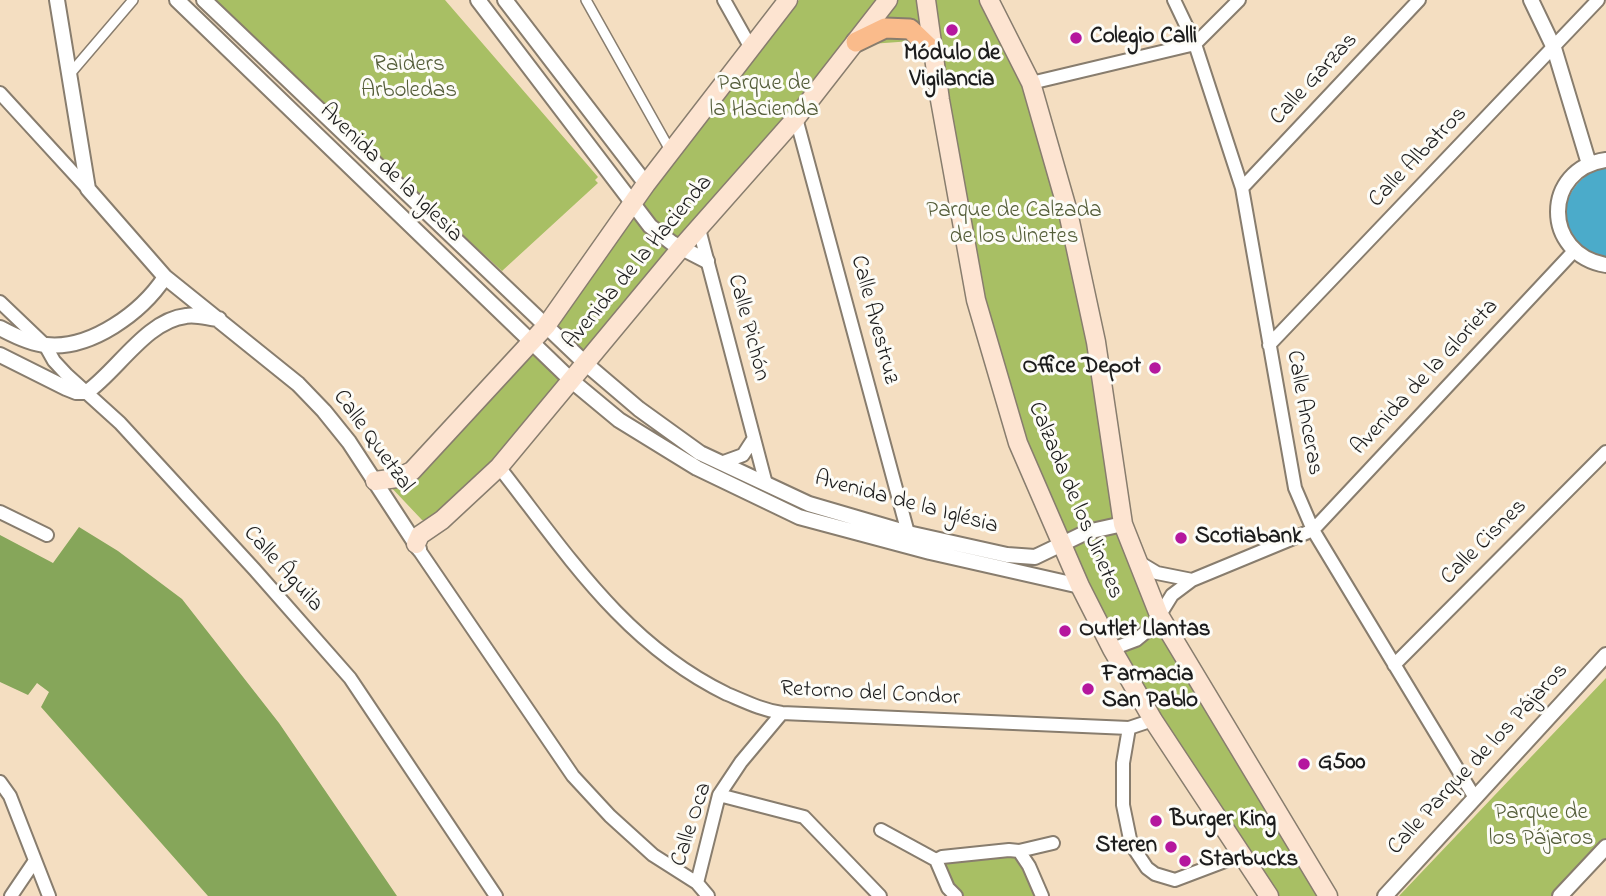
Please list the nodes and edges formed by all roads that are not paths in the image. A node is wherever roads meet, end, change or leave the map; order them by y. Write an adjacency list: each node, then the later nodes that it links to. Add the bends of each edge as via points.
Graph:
1 (57, 0): 23 (street)
2 (133, 0): 23 (street)
3 (177, 0): 44 (street, Avenida de la Iglesia)
4 (204, 0): 42 (street, Avenida de la Iglesia)
5 (478, 0): 33 (street)
6 (505, 0): 30 (street)
7 (586, 0): 27 (street)
8 (724, 0): 20 (street)
9 (788, 0): 20 (main road, Avenida de la Hacienda)
10 (888, 0): 18 (main road, Avenida de la Hacienda)
11 (926, 0): 22 (main road, Calzada de los Jinetes)
12 (989, 0): 24 (main road, Calzada de los Jinetes)
13 (1174, 0): 19 (street, Calle Anceras)
14 (1239, 0): 19 (street)
15 (1419, 0): 31 (street, Calle Garzas)
16 (1531, 0): 21 (street)
17 (1598, 0): 21 (street, Calle Albatros)
18 (856, 42): 22 (main road, via 885,28 910,29); 26 (main road, Avenida de la Hacienda)
19 (1195, 44): 24 (street); 31 (street, Calle Anceras)
20 (751, 48): 27 (main road, Avenida de la Hacienda)
21 (1554, 48): 29 (street); 46 (street, Calle Albatros)
22 (934, 51): 62 (main road, Calzada de los Jinetes, via 976,300 1018,443)
23 (69, 75): 32 (street)
24 (1031, 83): 58 (main road, Calzada de los Jinetes, via 1068,212 1096,342)
25 (0, 93): 32 (street)
26 (796, 118): 34 (main road, Avenida de la Hacienda); 60 (street, Calle Avestruz)
27 (670, 150): 30 (main road, Avenida de la Hacienda)
28 (1606, 160): 29 (street)
29 (1589, 164): 36 (street, via 1563,187 1558,204 1563,237)
30 (646, 184): 33 (main road, Avenida de la Hacienda)
31 (1242, 188): 46 (street, Calle Anceras)
32 (88, 189): 39 (street, Calle Quetzal)
33 (632, 202): 35 (street, via 650,226); 42 (main road, Avenida de la Hacienda)
34 (699, 229): 35 (main road, Avenida de la Hacienda); 37 (street, Calle Pichón)
35 (681, 248): 37 (street); 48 (main road, Avenida de la Hacienda)
36 (1574, 251): 38 (street); 59 (street, Avenida de la Glorieta)
37 (707, 261): 51 (street, Calle Pichón)
38 (1606, 265)
39 (165, 277): 41 (street, Calle Quetzal); 45 (street, via 143,304 89,341)
40 (0, 302): 45 (street, Calle Águila)
41 (220, 320): 50 (street, via 190,315 163,324); 55 (street, Calle Quetzal, via 324,411)
42 (546, 326): 44 (main road, Avenida de la Hacienda); 48 (street, Avenida de la Iglesia)
43 (0, 328): 45 (street)
44 (532, 342): 49 (street, Avenida de la Iglesia); 55 (main road, Avenida de la Hacienda, via 412,471)
45 (45, 345): 50 (street, Calle Águila, via 66,375)
46 (1269, 345): 59 (street, Calle Anceras, via 1295,488)
47 (0, 355): 50 (street, via 66,388)
48 (585, 363): 49 (main road, Avenida de la Hacienda); 53 (street, Avenida de la Iglésia, via 649,416)
49 (572, 381): 54 (main road, Avenida de la Hacienda); 66 (street, Avenida de la Iglésia, via 619,420 697,468 799,517)
50 (87, 392): 87 (street, Calle Águila, via 350,678)
51 (754, 438): 53 (street, via 743,455); 56 (street, Calle Pichón)
52 (1606, 452): 70 (street, Calle Cisnes)
53 (720, 463): 56 (street, Avenida de la Iglésia)
54 (499, 467): 63 (main road, Avenida de la Hacienda, via 420,535); 71 (street, Retorno del Condor, via 617,614 658,652 711,686 762,710)
55 (375, 481): 63 (street, Calle Quetzal)
56 (766, 484): 60 (street, Avenida de la Iglésia, via 809,504)
57 (0, 512): 61 (street)
58 (1123, 524): 62 (street, Avenida de la Iglésia); 64 (main road, Calzada de los Jinetes)
59 (1313, 530): 65 (street, Avenida de la Glorieta); 70 (street, Calle Anceras)
60 (908, 533): 62 (street, Avenida de la Iglésia, via 1035,557)
61 (47, 535)
62 (1062, 542): 66 (main road, Calzada de los Jinetes)
63 (418, 547): 84 (street, Calle Quetzal, via 573,776 653,855)
64 (1136, 561): 65 (street, via 1157,573); 67 (main road, Calzada de los Jinetes)
65 (1192, 580): 67 (street, Avenida de la Glorieta, via 1172,595)
66 (1080, 586): 68 (main road, Calzada de los Jinetes)
67 (1159, 615): 68 (street, Avenida de la Glorieta, via 1136,640); 93 (main road, Calzada de los Jinetes)
68 (1112, 649): 72 (main road, Calzada de los Jinetes)
69 (1606, 655): 76 (street, Calle Parque de los Pájaros)
70 (1394, 665): 76 (street, Calle Anceras)
71 (782, 713): 73 (street, Retorno del Condor); 75 (street, Calle Oca)
72 (1153, 720): 73 (street, Retorno del Condor); 81 (main road, Calzada de los Jinetes)
73 (1129, 727): 81 (street, via 1123,805 1130,844 1147,868 1175,880)
74 (0, 782): 83 (street, via 10,796)
75 (719, 796): 84 (street, Calle Oca); 89 (street, via 804,817)
76 (1475, 798): 94 (street, Calle Parque de los Pájaros)
77 (881, 831): 82 (street)
78 (1053, 843): 80 (street)
79 (1606, 847): 95 (street)
80 (1019, 851): 82 (street); 91 (street)
81 (1241, 855): 92 (main road, Calzada de los Jinetes)
82 (936, 860): 90 (street)
83 (34, 862): 85 (street); 86 (street)
84 (697, 883): 88 (street, Calle Quetzal)
85 (11, 896)
86 (49, 896)
87 (496, 896)
88 (708, 896)
89 (880, 896)
90 (956, 896)
91 (1042, 896)
92 (1269, 896)
93 (1328, 896)
94 (1385, 896)
95 (1560, 896)

